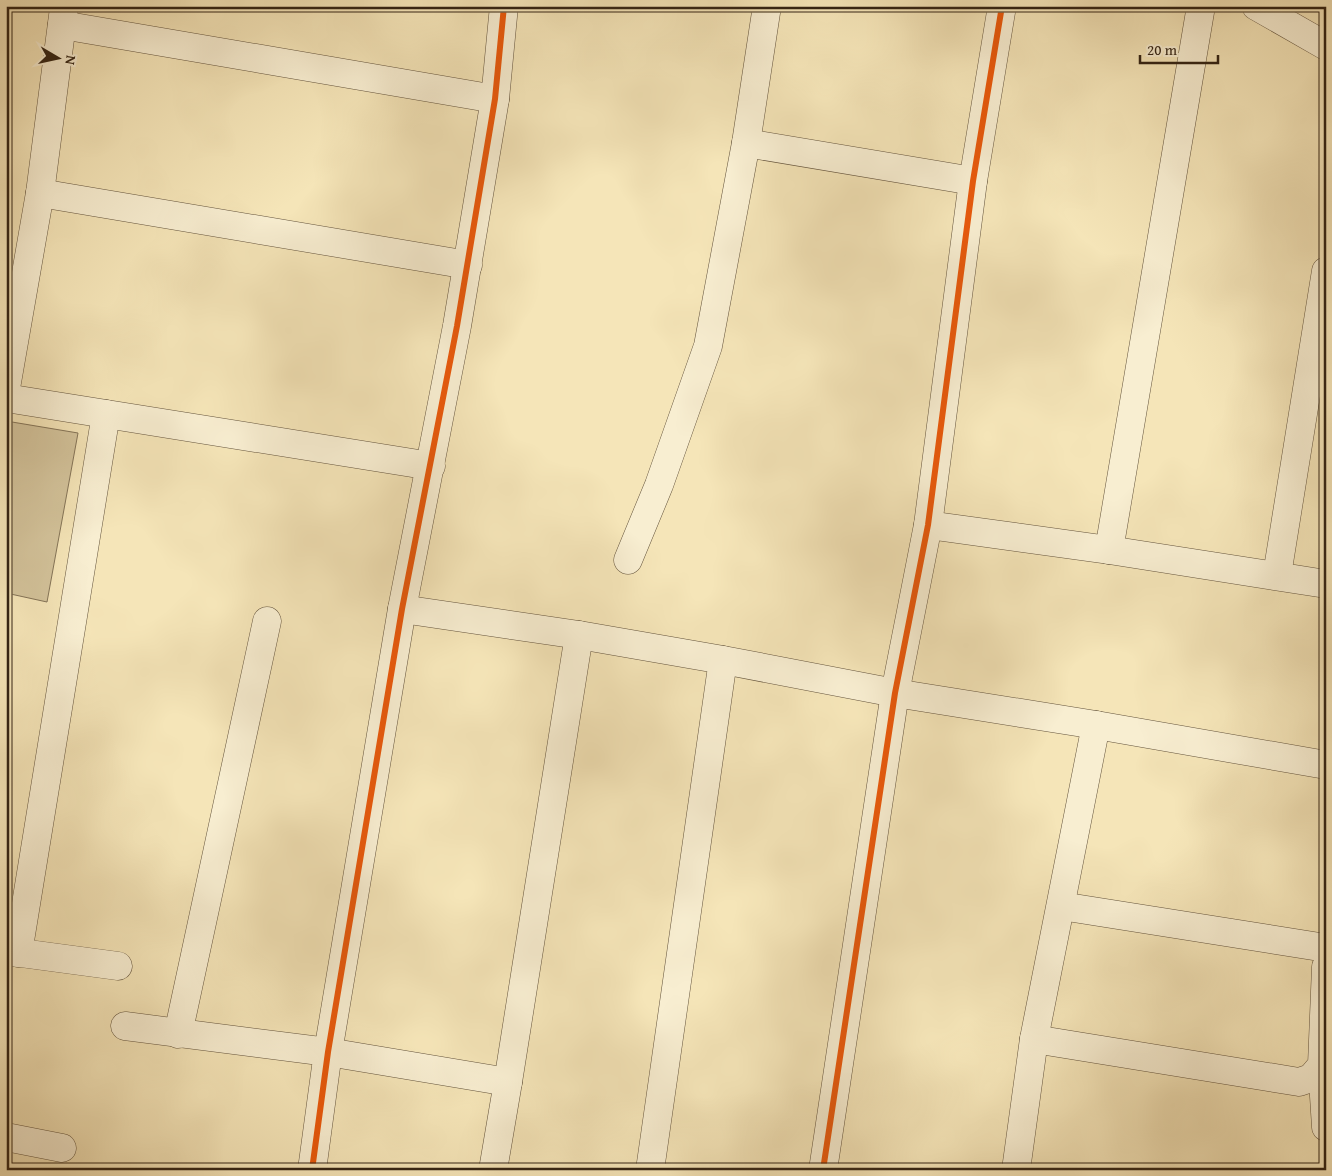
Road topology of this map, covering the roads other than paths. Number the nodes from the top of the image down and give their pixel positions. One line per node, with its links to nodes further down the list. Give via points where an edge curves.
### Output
1 (504, 6): 8 (street)
2 (767, 6): 9 (street)
3 (1002, 6): 10 (street)
4 (1201, 6): 21 (street)
5 (1256, 6): 7 (street)
6 (63, 15): 8 (street); 11 (street)
7 (1326, 46)
8 (495, 99): 12 (street)
9 (746, 143): 10 (street); 22 (street, via 708,346 659,485)
10 (973, 181): 20 (street)
11 (40, 193): 12 (street); 15 (street)
12 (468, 265): 19 (street)
13 (1326, 271): 14 (street)
14 (1322, 314): 17 (street)
15 (6, 388)
16 (6, 398): 18 (street)
17 (1316, 401): 23 (street)
18 (106, 414): 19 (street); 34 (street)
19 (431, 466): 25 (street)
20 (928, 525): 21 (street); 29 (street)
21 (1109, 550): 23 (street)
22 (628, 560)
23 (1277, 575): 24 (street)
24 (1326, 584)
25 (402, 609): 27 (street); 40 (street)
26 (267, 621): 38 (street)
27 (579, 635): 28 (street); 42 (street)
28 (723, 660): 29 (street); 48 (street)
29 (895, 693): 30 (street); 49 (street)
30 (1096, 725): 31 (street); 32 (street)
31 (1326, 765)
32 (1060, 906): 33 (street); 39 (street)
33 (1326, 948)
34 (12, 952): 35 (street)
35 (118, 966)
36 (1326, 967): 41 (street)
37 (125, 1026): 38 (street)
38 (178, 1034): 40 (street)
39 (1034, 1039): 41 (street, via 1300,1082 1310,1078); 50 (street)
40 (328, 1052): 42 (street); 46 (street)
41 (1322, 1065): 43 (street)
42 (508, 1082): 47 (street)
43 (1326, 1127)
44 (6, 1137): 45 (street)
45 (62, 1148)
46 (312, 1170)
47 (493, 1170)
48 (650, 1170)
49 (823, 1170)
50 (1016, 1170)

